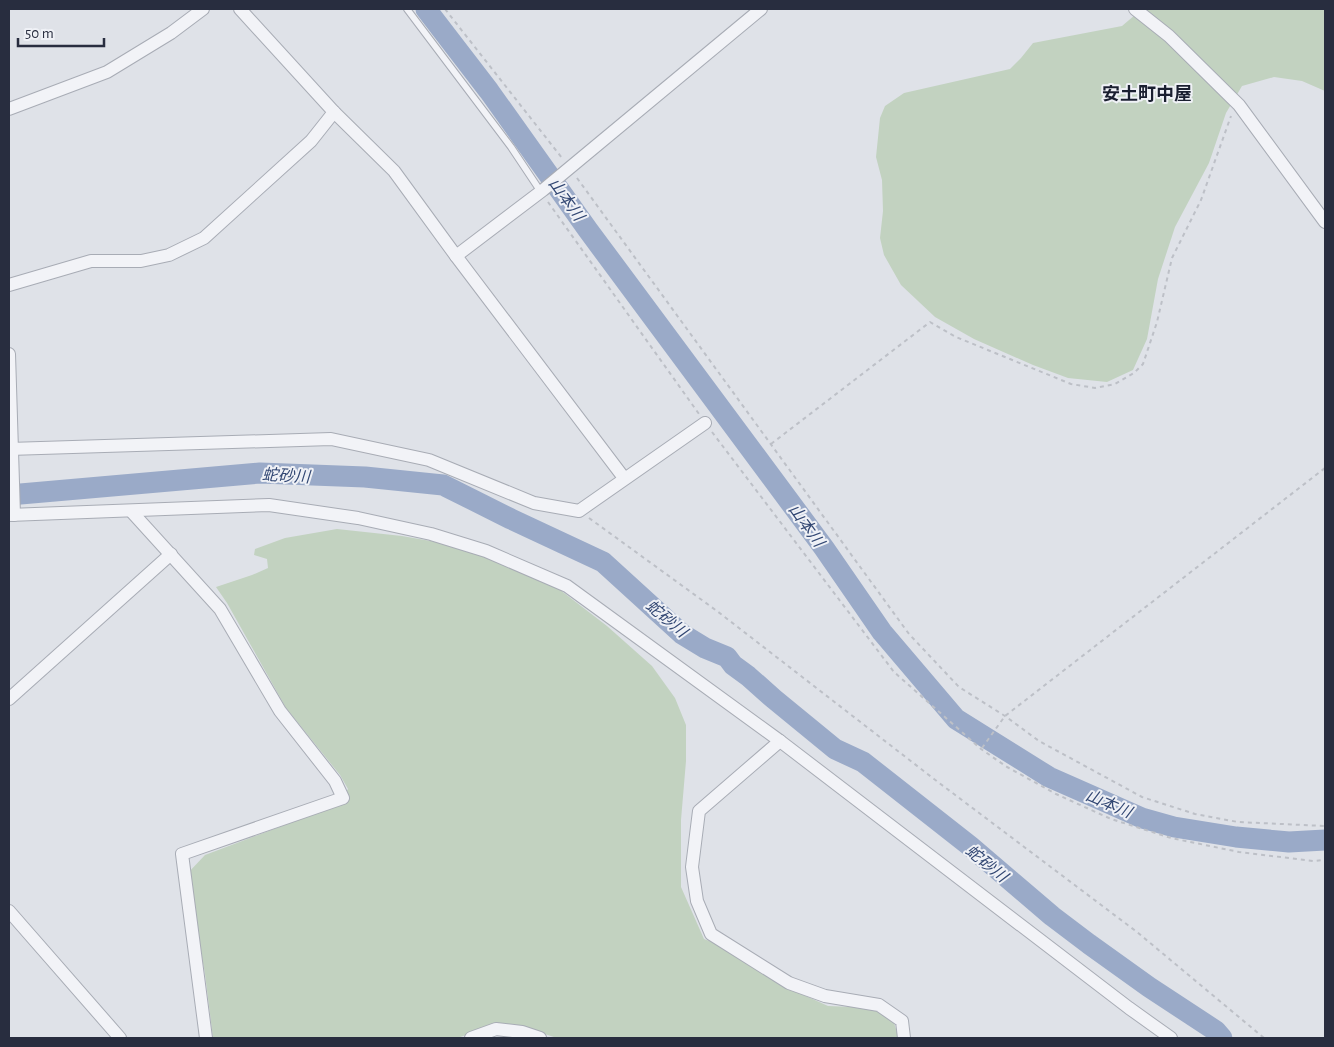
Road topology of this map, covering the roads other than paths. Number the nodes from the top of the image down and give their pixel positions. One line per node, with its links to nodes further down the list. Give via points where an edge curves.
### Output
1 (203, 9): 6 (street, via 171,33 107,72)
2 (240, 9): 7 (street)
3 (407, 9): 8 (lane)
4 (761, 9): 8 (street)
5 (1135, 9): 9 (street, via 1169,36 1239,105)
6 (9, 109)
7 (334, 112): 10 (street, via 394,171); 11 (street, via 312,141 204,238 169,255 142,261 91,261)
8 (542, 191): 10 (street)
9 (1325, 222)
10 (456, 256): 15 (street)
11 (9, 285)
12 (9, 354): 14 (street)
13 (705, 423): 15 (street)
14 (11, 449): 15 (street, via 331,439 429,460 534,503 579,511); 17 (street)
15 (624, 478)
16 (131, 511): 17 (street); 18 (street); 20 (street, via 270,505 358,518 431,534 486,551 567,586)
17 (11, 515)
18 (171, 554): 19 (street); 23 (street, via 220,609 280,711 336,781 343,798 182,854)
19 (9, 700)
20 (780, 741): 26 (street, via 699,811 692,867 697,901 711,934 788,983 825,996 879,1005 902,1021); 27 (street)
21 (9, 911): 22 (street)
22 (120, 1038)
23 (206, 1038)
24 (472, 1038): 25 (street, via 496,1029)
25 (540, 1038)
26 (904, 1038)
27 (1171, 1038)

